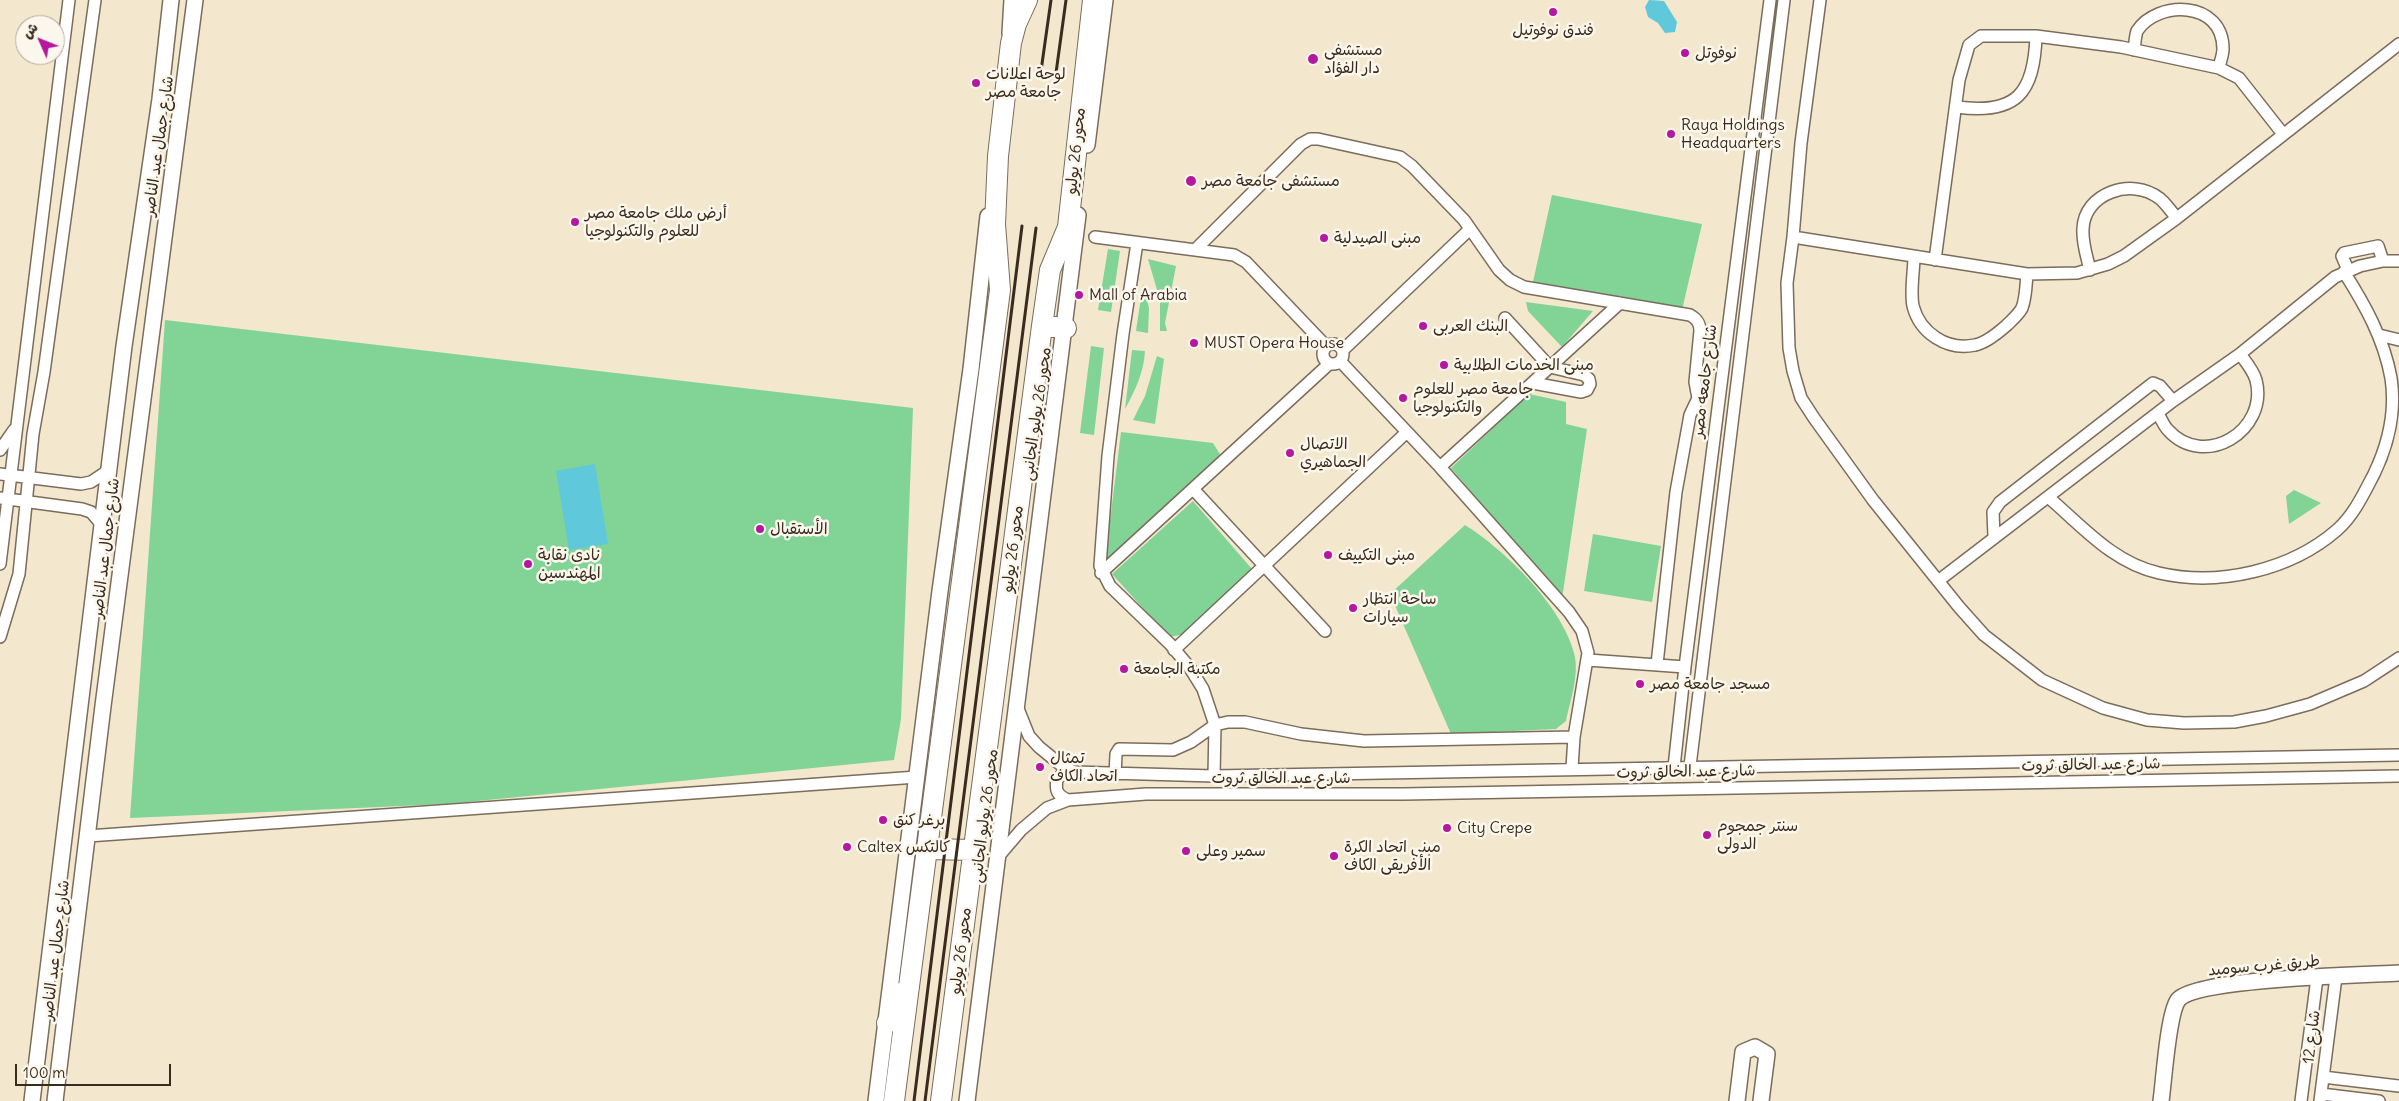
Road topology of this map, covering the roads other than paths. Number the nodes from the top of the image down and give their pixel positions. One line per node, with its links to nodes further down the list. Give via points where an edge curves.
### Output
1 (68, 0): 51 (street)
2 (95, 0): 59 (street)
3 (171, 0): 13 (main road, شارع جمال عبد الناصر)
4 (195, 0): 16 (main road, شارع جمال عبد الناصر)
5 (1012, 0): 14 (main road)
6 (1027, 0): 14 (highway)
7 (1094, 0): 19 (highway, محور 26 يوليو)
8 (1105, 0): 19 (main road, محور 26 يوليو الجانبى)
9 (1770, 0): 77 (street, شارع جامعه مصر)
10 (1784, 0): 84 (street, شارع جامعه مصر)
11 (1820, 0): 27 (street, via 1801,143)
12 (2036, 36): 17 (street); 22 (street, via 2032,74 2017,97 2008,104 1979,110); 22 (street, via 1992,34 1982,36 1969,45 1959,80)
13 (167, 42): 16 (main road, via 178,53 186,52); 20 (main road, شارع جمال عبد الناصر)
14 (1011, 43): 47 (highway, via 998,156 995,224 1000,290)
15 (2399, 44): 23 (street)
16 (190, 46): 21 (main road, شارع جمال عبد الناصر)
17 (2134, 50): 18 (street); 18 (street, via 2137,32 2146,17 2161,6 2188,4 2197,6 2211,17 2221,32 2223,50)
18 (2219, 68): 23 (street, via 2239,78)
19 (1089, 81): 39 (highway, محور 26 يوليو, via 1068,227 1050,270); 40 (main road, محور 26 يوليو الجانبى)
20 (160, 99): 21 (main road, via 172,91); 57 (main road, شارع جمال عبد الناصر)
21 (183, 99): 79 (main road, شارع جمال عبد الناصر)
22 (1957, 107): 31 (street)
23 (2283, 134): 24 (street)
24 (2177, 218): 34 (street, via 2124,256); 34 (street, via 2148,192 2134,188 2113,190 2094,202 2083,227)
25 (1470, 229): 29 (street, via 1400,157 1310,139 1301,144); 37 (street, via 1499,270 1524,288); 45 (street)
26 (1095, 237): 28 (street)
27 (1794, 237): 30 (street); 70 (street, via 1787,283 1787,320 1789,348 1802,398 1873,500)
28 (1138, 243): 29 (street); 69 (street, via 1108,456 1100,559)
29 (1196, 250): 43 (street, via 1234,255 1246,262)
30 (1914, 256): 31 (street); 36 (street, via 1913,304 1919,321 1941,342 1958,345 1975,345 1987,340 2013,319 2022,308)
31 (1935, 260): 36 (street)
32 (2383, 261): 33 (street); 35 (street); 35 (street, via 2378,246 2344,253)
33 (2399, 261)
34 (2090, 270): 36 (street, via 2058,275)
35 (2346, 271): 41 (street); 44 (street)
36 (2027, 274)
37 (1620, 303): 46 (street); 76 (street, via 1690,315 1700,324 1695,382 1698,398 1690,415 1676,492)
38 (1505, 318): 46 (street)
39 (1042, 326): 40 (highway); 95 (highway, محور 26 يوليو)
40 (1066, 328): 78 (main road, محور 26 يوليو الجانبى)
41 (2379, 335): 42 (street); 54 (street, via 2391,379 2392,415)
42 (2399, 340)
43 (1326, 346): 45 (street, via 1322,354); 45 (street, via 1333,343 1341,346)
44 (2240, 354): 49 (street); 50 (street, via 2252,370 2258,392 2249,424 2236,438 2219,446 2200,447 2182,442 2167,430)
45 (1338, 358): 52 (street); 60 (street)
46 (1550, 367): 48 (street); 48 (street, via 1584,375 1590,384 1587,390 1581,392)
47 (980, 370): 91 (main road); 94 (highway)
48 (1533, 383): 56 (street)
49 (2173, 401): 50 (street); 65 (street, via 2153,383 2000,502 1993,512)
50 (2158, 413): 61 (street)
51 (16, 424): 55 (street); 58 (street)
52 (1406, 432): 56 (street); 68 (street)
53 (2399, 435): 54 (street)
54 (2386, 442): 61 (street, via 2382,458 2363,495 2337,530 2305,552 2273,566 2236,576 2197,578 2159,573 2135,564 2092,538)
55 (0, 450)
56 (1440, 467): 75 (street, via 1569,612 1585,638)
57 (108, 470): 59 (street, via 91,482 81,484); 64 (main road, شارع جمال عبد الناصر)
58 (5, 475): 59 (street); 62 (street)
59 (29, 478): 63 (street)
60 (1194, 490): 68 (street); 69 (street)
61 (2048, 497): 65 (street)
62 (4, 498): 63 (street); 66 (street)
63 (28, 501): 64 (street, via 82,509 91,512); 72 (street, via 19,574)
64 (102, 525): 80 (main road, شارع جمال عبد الناصر)
65 (1994, 536): 70 (street)
66 (2, 545): 67 (street)
67 (0, 564)
68 (1264, 564): 71 (street); 73 (street)
69 (1102, 573): 73 (street, via 1110,586)
70 (1938, 581): 74 (street, via 1984,635 2042,680 2103,708 2147,720 2234,722 2266,716 2310,704 2364,681)
71 (1325, 631)
72 (0, 637)
73 (1174, 650): 81 (street, via 1197,679)
74 (2399, 658)
75 (1588, 660): 76 (street); 82 (street)
76 (1658, 664): 77 (street)
77 (1685, 667): 85 (street, شارع جامعه مصر)
78 (1016, 703): 87 (street, شارع عبد الخالق ثروت, via 1029,736 1039,748); 96 (main road, محور 26 يوليو الجانبى)
79 (103, 706): 80 (main road, via 90,711); 93 (main road, شارع جمال عبد الناصر)
80 (81, 707): 105 (main road, شارع جمال عبد الناصر)
81 (1215, 725): 82 (street, via 1245,722 1301,734 1364,741); 88 (street, via 1191,742 1172,750 1120,748 1116,754); 89 (street)
82 (1574, 736): 86 (street)
83 (2399, 755): 84 (street, شارع عبد الخالق ثروت)
84 (1690, 766): 85 (street, شارع عبد الخالق ثروت)
85 (1674, 767): 86 (street, شارع عبد الخالق ثروت)
86 (1572, 768): 89 (street, شارع عبد الخالق ثروت)
87 (1074, 772): 88 (street, شارع عبد الخالق ثروت); 92 (street, via 1057,779 1055,788)
88 (1115, 774): 89 (street, شارع عبد الخالق ثروت)
89 (1214, 776)
90 (2399, 776): 92 (street, شارع عبد الخالق ثروت, via 1404,794 1146,794)
91 (916, 777): 93 (street); 101 (main road)
92 (1068, 800): 96 (street, شارع عبد الخالق ثروت, via 1033,818)
93 (88, 836): 106 (main road, شارع جمال عبد الناصر)
94 (926, 849): 95 (highway); 100 (highway)
95 (974, 850): 109 (highway, محور 26 يوليو)
96 (997, 858): 110 (main road, محور 26 يوليو الجانبى)
97 (2399, 973): 98 (main road, طريق غرب سوميد)
98 (2336, 977): 99 (main road, طريق غرب سوميد); 102 (street, شارع 12)
99 (2317, 978): 113 (main road, طريق غرب سوميد, via 2226,984 2183,996 2173,1010); 114 (street, شارع 12)
100 (909, 982): 101 (highway); 108 (highway)
101 (887, 1023): 107 (main road)
102 (2323, 1077): 103 (street); 104 (street, شارع 12)
103 (2399, 1086)
104 (2321, 1098): 115 (street)
105 (32, 1101)
106 (56, 1101)
107 (876, 1101)
108 (894, 1101)
109 (941, 1101)
110 (967, 1101)
111 (1737, 1101): 112 (main road, via 1743,1052 1755,1047 1767,1054)
112 (1761, 1101)
113 (2161, 1101)
114 (2302, 1101)
115 (2379, 1101)

